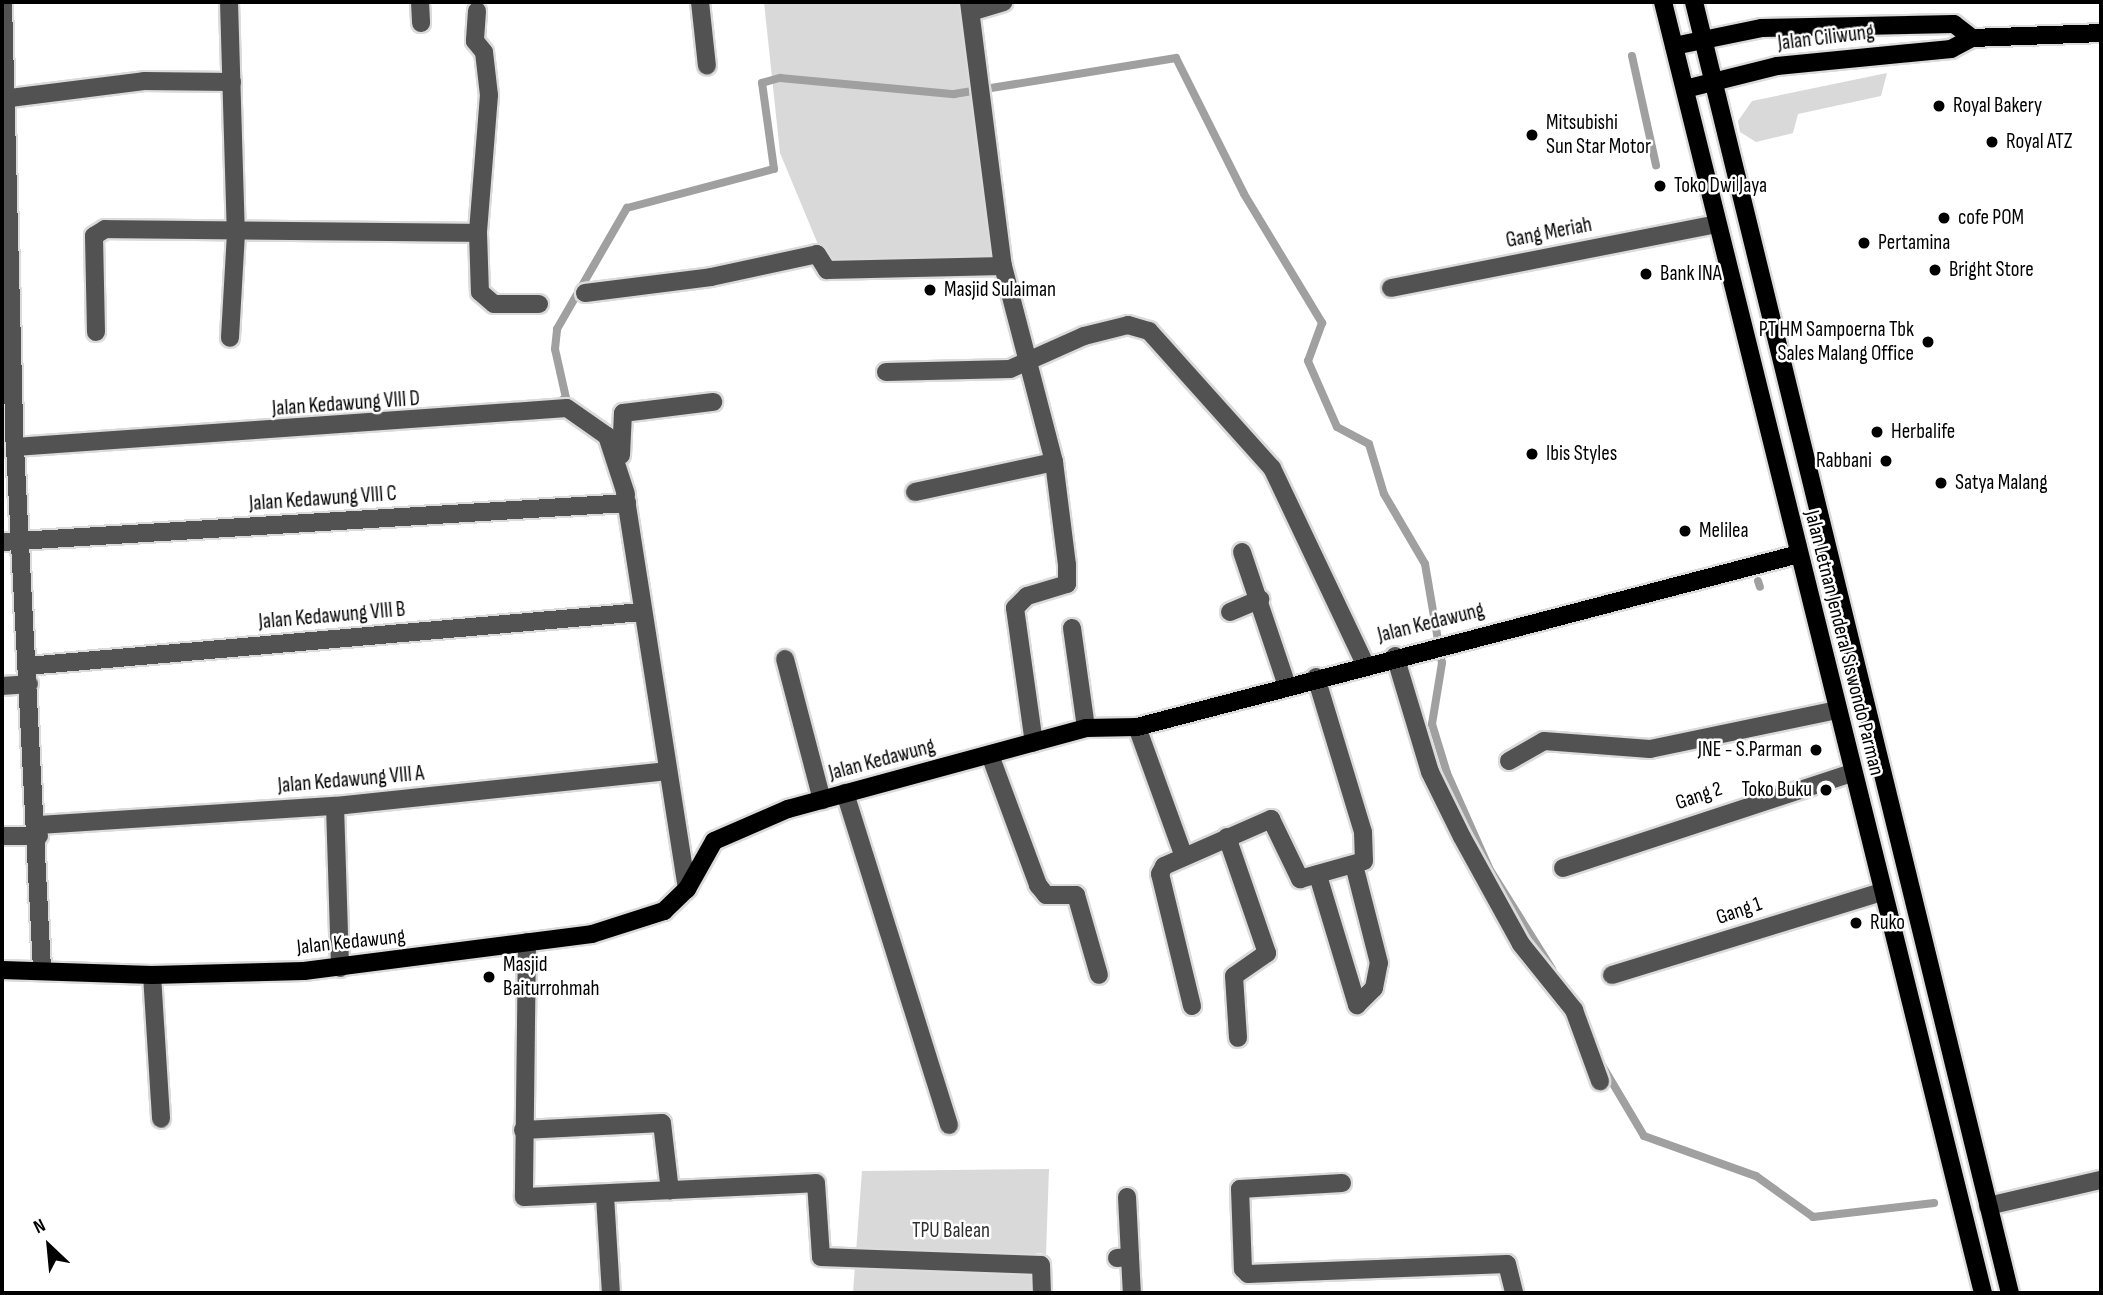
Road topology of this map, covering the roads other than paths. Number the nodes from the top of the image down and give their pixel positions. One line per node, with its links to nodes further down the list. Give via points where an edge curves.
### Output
1 (4, 2): 19 (street)
2 (229, 2): 17 (street)
3 (420, 2): 10 (street)
4 (700, 2): 15 (street)
5 (1004, 2): 8 (street)
6 (1663, 2): 14 (main road, Jalan Letnan Jenderal Siswondo Parman)
7 (1694, 2): 13 (main road, Jalan Letnan Jenderal Siswondo Parman)
8 (970, 7): 24 (street, via 976,88)
9 (477, 11): 22 (street, via 474,41 484,52 489,94)
10 (421, 23)
11 (2101, 33): 12 (main road, Jalan Ciliwung)
12 (1972, 38): 13 (main road, Jalan Ciliwung, via 1954,24 1762,28); 16 (main road, Jalan Ciliwung, via 1951,49 1777,66)
13 (1704, 39): 14 (main road, Jalan Ciliwung); 16 (main road, Jalan Letnan Jenderal Siswondo Parman)
14 (1674, 46): 18 (main road, Jalan Letnan Jenderal Siswondo Parman)
15 (707, 66)
16 (1714, 81): 18 (main road, Jalan Ciliwung); 91 (main road, Jalan Letnan Jenderal Siswondo Parman)
17 (232, 82): 19 (street, via 144,81); 21 (street)
18 (1685, 89): 20 (main road, Jalan Letnan Jenderal Siswondo Parman)
19 (5, 99): 23 (street)
20 (1716, 224): 25 (street, Gang Meriah); 40 (main road, Jalan Letnan Jenderal Siswondo Parman)
21 (236, 233): 22 (street); 28 (street, via 105,229 94,236); 29 (street)
22 (478, 233): 27 (street, via 480,292 494,304)
23 (5, 236): 33 (street)
24 (1003, 266): 26 (street, via 827,270 817,254 711,277); 30 (street)
25 (1391, 288)
26 (585, 293)
27 (539, 304)
28 (96, 332)
29 (230, 338)
30 (1032, 362): 31 (street, via 1010,369); 34 (street); 47 (street, via 1084,336 1128,325 1149,331 1272,468)
31 (886, 372)
32 (713, 402): 36 (street, via 623,413 618,425)
33 (15, 447): 36 (street, Jalan Kedawung VIII D, via 567,408 607,436); 37 (street)
34 (1055, 462): 35 (street); 56 (street, via 1067,584 1018,601 1013,618)
35 (915, 492)
36 (626, 499): 37 (street, Jalan Kedawung VIII C); 42 (street)
37 (23, 541): 38 (street, Jalan Kedawung VIII C); 48 (street)
38 (2, 542)
39 (1242, 552): 41 (street)
40 (1799, 554): 45 (main road, Jalan Kedawung); 53 (main road, Jalan Letnan Jenderal Siswondo Parman)
41 (1260, 599): 43 (street); 50 (street)
42 (642, 612): 48 (street, Jalan Kedawung VIII B); 59 (street)
43 (1230, 612)
44 (1072, 628): 55 (street)
45 (1395, 656): 47 (main road, Jalan Kedawung); 82 (street, via 1430,772 1456,826 1521,944 1574,1010)
46 (785, 659): 62 (street)
47 (1365, 664): 49 (main road, Jalan Kedawung)
48 (27, 666): 51 (street)
49 (1316, 677): 50 (main road, Jalan Kedawung); 68 (street, via 1366,849 1364,861)
50 (1286, 683): 54 (main road, Jalan Kedawung)
51 (29, 684): 52 (street); 64 (street)
52 (2, 686)
53 (1837, 710): 58 (street, via 1650,749 1544,741); 60 (main road, Jalan Letnan Jenderal Siswondo Parman)
54 (1137, 727): 55 (main road, Jalan Kedawung); 67 (street)
55 (1086, 728): 56 (main road, Jalan Kedawung)
56 (1034, 744): 57 (main road, Jalan Kedawung)
57 (990, 755): 61 (main road, Jalan Kedawung); 78 (street, via 1038,885 1046,895 1076,895)
58 (1509, 761)
59 (666, 771): 63 (street, Jalan Kedawung VIII A); 71 (street)
60 (1852, 773): 69 (street, Gang 2); 72 (main road, Jalan Letnan Jenderal Siswondo Parman)
61 (845, 793): 62 (main road, Jalan Kedawung); 84 (street)
62 (822, 800): 71 (main road, Jalan Kedawung, via 724,834)
63 (334, 806): 64 (street, Jalan Kedawung VIII A); 74 (street)
64 (39, 830): 65 (street, Jalan Kedawung VIII A); 76 (street)
65 (2, 836)
66 (1227, 836): 67 (street); 70 (street, via 1276,821 1300,879); 81 (street, via 1267,953 1234,975)
67 (1183, 854): 80 (street, via 1160,874)
68 (1354, 865): 70 (street); 70 (street, via 1379,963 1374,988 1357,1005)
69 (1563, 868)
70 (1319, 879)
71 (687, 889): 73 (main road, Jalan Kedawung, via 641,922)
72 (1882, 892): 79 (street, Gang 1); 96 (main road, Jalan Letnan Jenderal Siswondo Parman)
73 (527, 942): 74 (main road, Jalan Kedawung); 85 (street)
74 (340, 968): 77 (main road, Jalan Kedawung)
75 (2, 970): 76 (main road, Jalan Kedawung)
76 (42, 970): 77 (main road, Jalan Kedawung)
77 (152, 975): 83 (street)
78 (1099, 975)
79 (1612, 975)
80 (1192, 1006)
81 (1238, 1038)
82 (1600, 1081)
83 (161, 1119)
84 (949, 1125)
85 (523, 1130): 88 (street, via 662,1123); 89 (street, via 524,1197)
86 (2101, 1180): 91 (street)
87 (1342, 1183): 95 (street, via 1240,1189 1242,1269 1248,1274 1507,1264)
88 (670, 1191): 89 (street); 93 (street, via 816,1183 821,1257 1041,1265)
89 (605, 1196): 92 (street)
90 (1126, 1196): 94 (street, via 1123,1257)
91 (1989, 1206): 97 (main road, Jalan Letnan Jenderal Siswondo Parman)
92 (611, 1293)
93 (1042, 1293)
94 (1132, 1293)
95 (1514, 1293)
96 (1983, 1293)
97 (2010, 1293)

